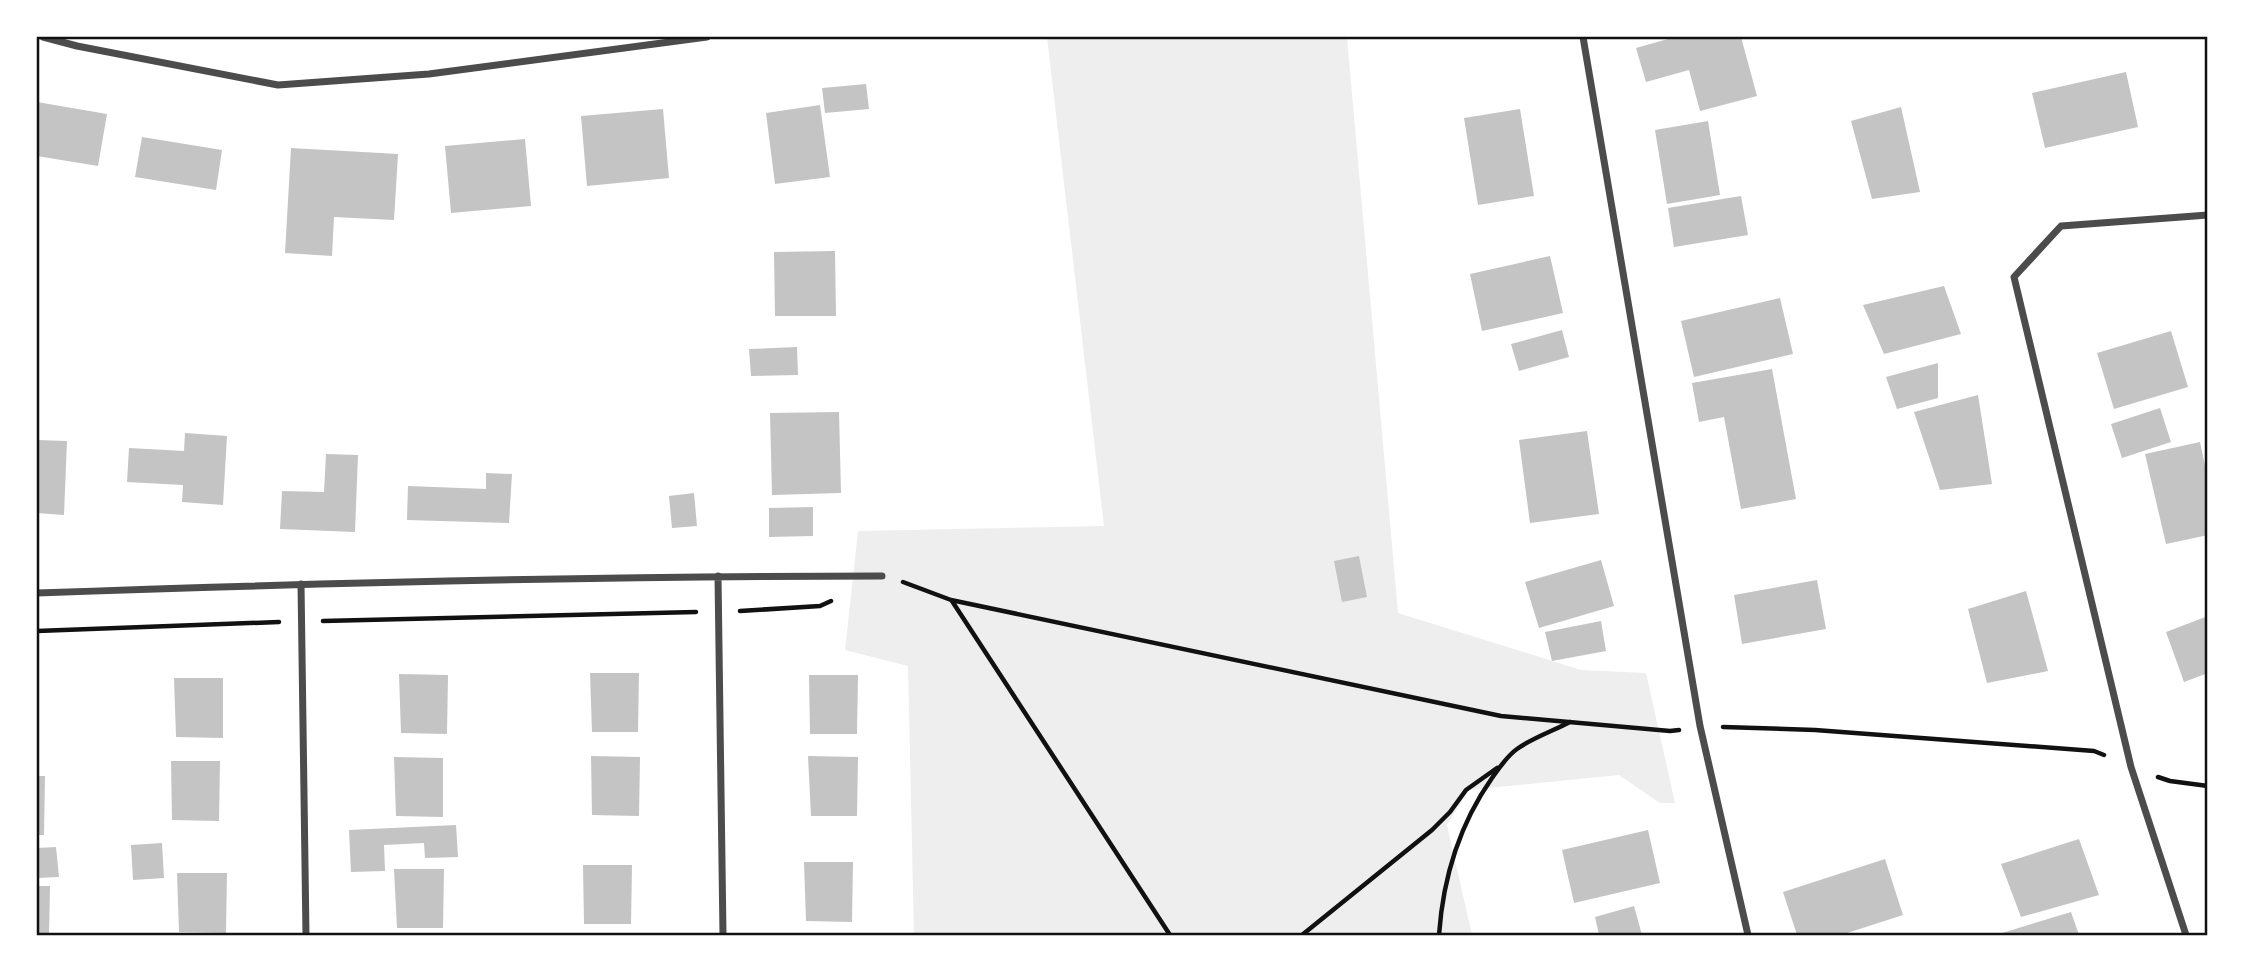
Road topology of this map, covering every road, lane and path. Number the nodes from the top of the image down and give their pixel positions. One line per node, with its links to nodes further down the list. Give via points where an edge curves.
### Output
1 (43, 37): 2 (street, via 278,85 429,74)
2 (706, 37)
3 (1583, 37): 15 (street)
4 (2208, 215): 17 (street, via 2061,226 2014,277)
5 (718, 576): 6 (street); 7 (street); 11 (street)
6 (882, 576): 10 (path)
7 (301, 584): 8 (street); 12 (street)
8 (37, 593)
9 (832, 600): 11 (path, via 820,606)
10 (951, 600): 14 (path, via 1502,716); 21 (path)
11 (719, 612): 12 (path); 20 (street)
12 (302, 621): 13 (path); 19 (street)
13 (37, 631)
14 (1571, 722): 15 (path, via 1670,731); 16 (path, via 1517,749)
15 (1700, 726): 17 (path, via 2094,751); 24 (street)
16 (1500, 765): 22 (path, via 1466,790 1432,830); 23 (path, via 1478,797 1457,842 1441,903)
17 (2131, 767): 18 (path, via 2170,782); 25 (street)
18 (2208, 786)
19 (306, 935)
20 (723, 935)
21 (1170, 935)
22 (1302, 935)
23 (1439, 935)
24 (1748, 935)
25 (2186, 935)

